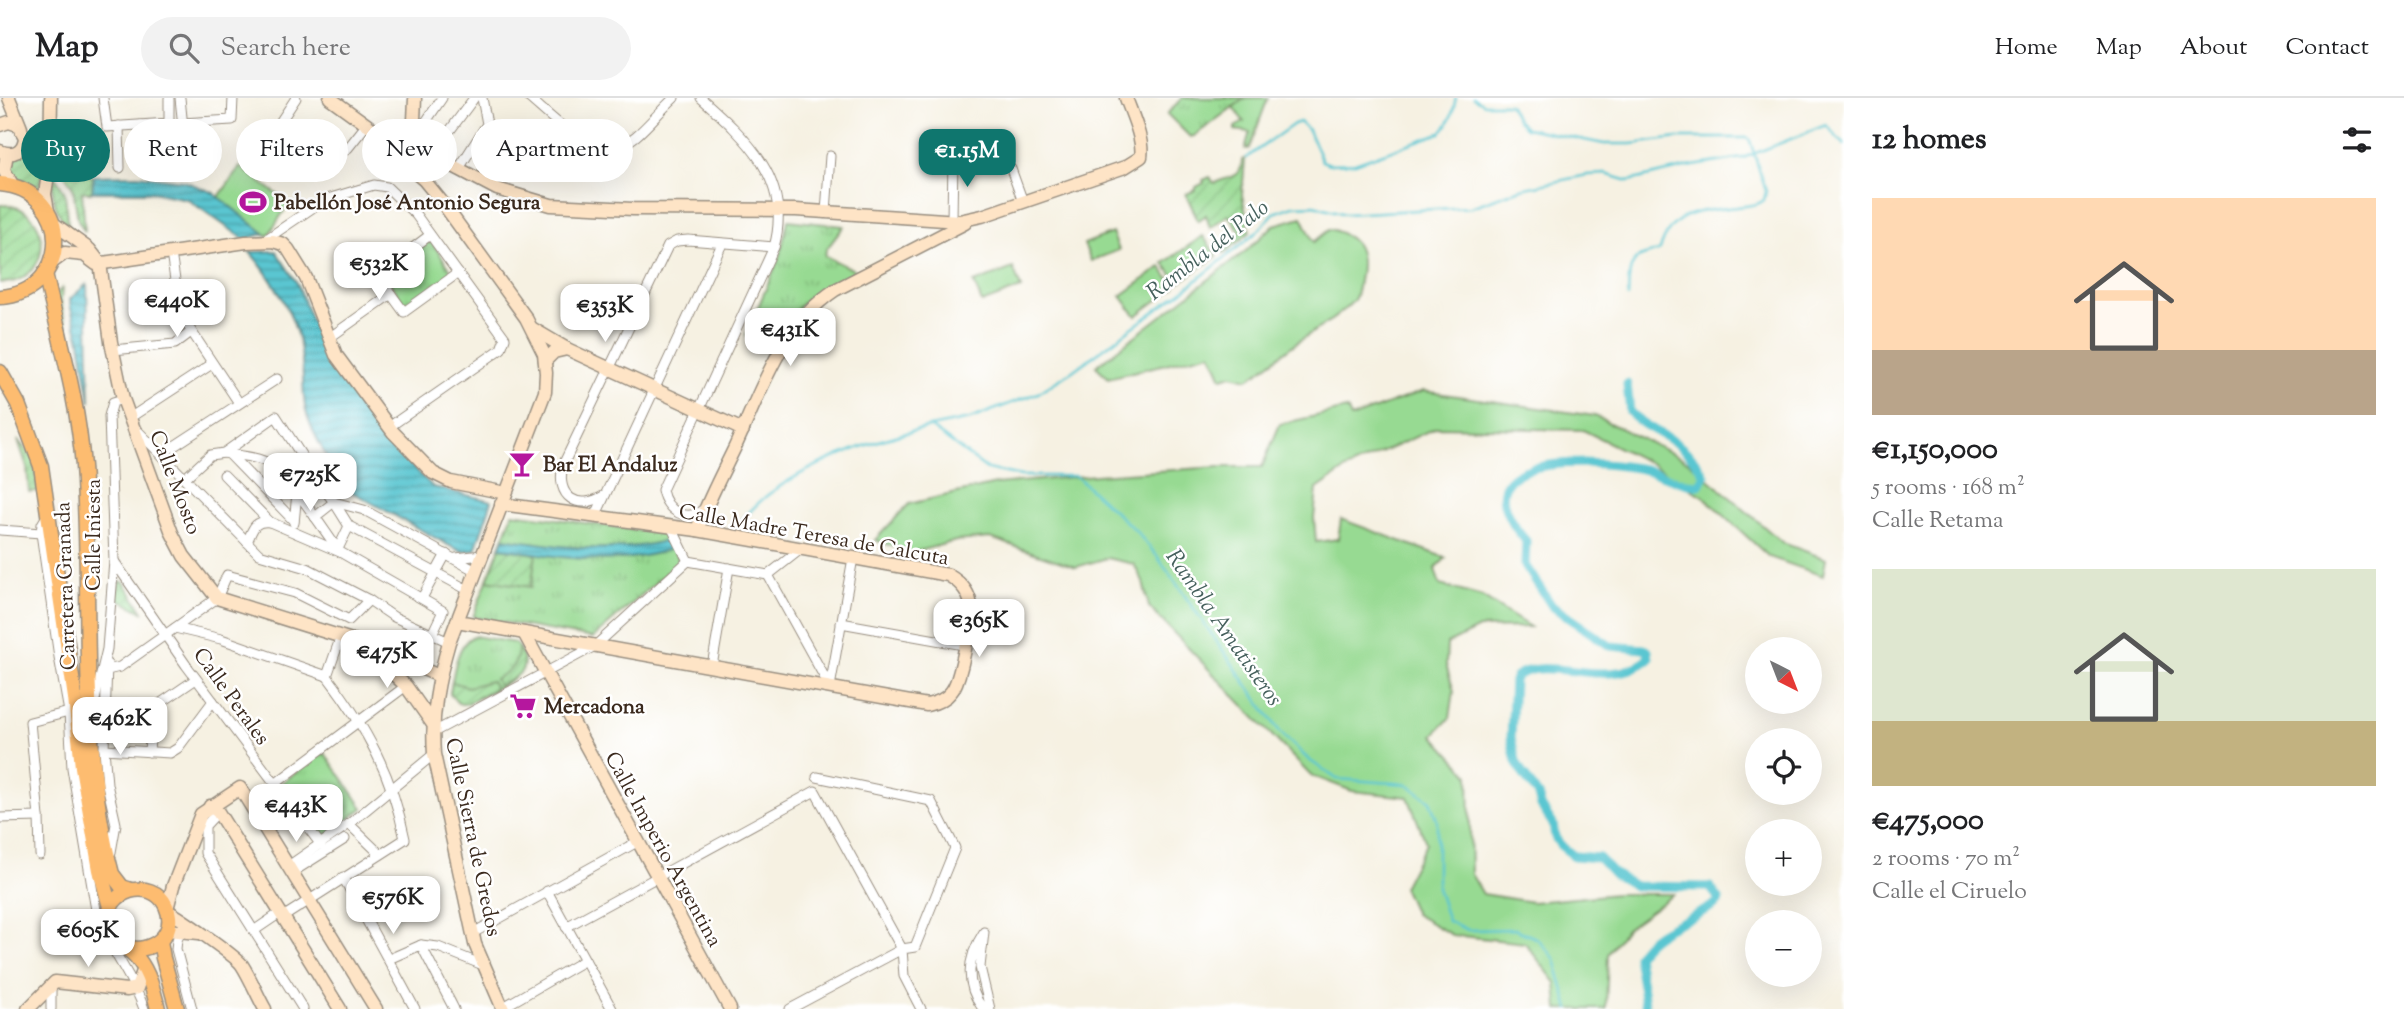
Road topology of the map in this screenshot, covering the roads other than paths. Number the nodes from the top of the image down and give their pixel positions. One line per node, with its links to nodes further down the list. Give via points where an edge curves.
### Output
1 (9, 98): 25 (street)
2 (51, 98): 44 (street, via 45,194)
3 (103, 98): 26 (street, via 107,127)
4 (169, 98): 17 (street)
5 (180, 98): 18 (street)
6 (233, 98): 22 (street, via 232,120)
7 (296, 98): 29 (street, via 273,133 325,166)
8 (330, 98): 21 (street)
9 (415, 98): 19 (street)
10 (442, 98): 20 (street)
11 (474, 98): 23 (street)
12 (482, 98): 36 (street, via 486,124)
13 (529, 98): 14 (street, via 581,140 606,147 634,138)
14 (674, 98)
15 (701, 98): 40 (street, via 761,159)
16 (1126, 98): 39 (street, via 1140,158)
17 (169, 119)
18 (182, 119)
19 (414, 119)
20 (428, 119)
21 (362, 120)
22 (222, 121)
23 (457, 121)
24 (0, 125): 28 (street, via 9,122)
25 (21, 126)
26 (119, 127): 27 (street); 34 (street)
27 (124, 127)
28 (21, 128)
29 (362, 130)
30 (21, 148): 31 (street)
31 (3, 153): 38 (street)
32 (830, 156): 41 (street)
33 (953, 157): 45 (street)
34 (120, 168)
35 (1011, 169): 39 (street)
36 (458, 170): 40 (street, via 497,189 551,205)
37 (426, 182): 59 (street, Calle Sierra de Gredos)
38 (6, 185): 44 (main road, via 32,194)
39 (1023, 202): 43 (street)
40 (779, 210): 41 (street); 51 (street)
41 (826, 212): 42 (street)
42 (905, 216): 45 (street); 49 (street, via 927,226)
43 (982, 216): 45 (street); 49 (street)
44 (51, 219): 54 (street, via 89,248); 55 (main road, Carretera Granada, via 55,246)
45 (952, 220)
46 (285, 229): 47 (street, via 324,201 374,185 387,187); 48 (street); 52 (street)
47 (430, 235): 56 (street); 57 (street, via 377,275)
48 (263, 241): 52 (street); 53 (street)
49 (925, 242): 74 (street, via 835,290 808,312 786,339)
50 (722, 244): 51 (street); 65 (street, via 688,240 668,246); 68 (street)
51 (774, 247): 71 (street)
52 (287, 248): 61 (street, Calle Madre Teresa de Calcuta, via 306,278)
53 (172, 253): 54 (street); 60 (street, via 180,314)
54 (100, 263): 55 (street, via 65,253); 62 (street, Calle Mosto)
55 (48, 269): 58 (main road, via 22,292); 135 (main road, Carretera Granada, via 83,466)
56 (458, 273): 57 (street, via 404,312); 73 (street, via 505,338 501,349)
57 (391, 294): 61 (street)
58 (0, 297)
59 (531, 327): 63 (street); 63 (street, Calle Sierra de Gredos, via 541,346)
60 (191, 332): 62 (street, via 175,344); 64 (street)
61 (329, 338): 73 (street, Calle Madre Teresa de Calcuta, via 336,355)
62 (113, 350): 69 (street, Calle Mosto)
63 (556, 354): 65 (street); 82 (street, Calle Sierra de Gredos)
64 (212, 364): 70 (street); 72 (street)
65 (610, 369): 68 (street); 81 (street, via 560,477 561,487 577,501 589,503)
66 (0, 372): 85 (main road, Carretera Granada, via 37,455)
67 (277, 379): 70 (street)
68 (654, 389): 71 (street); 81 (street)
69 (123, 399): 72 (street, Calle Mosto); 103 (street, Calle Iniesta, via 113,402 109,416)
70 (239, 403): 75 (street)
71 (699, 410): 74 (street); 84 (street, via 662,490 667,504 678,514 701,512)
72 (133, 422): 75 (street); 110 (street, Calle Mosto, via 172,533)
73 (389, 427): 82 (street, Calle Madre Teresa de Calcuta, via 440,478)
74 (743, 430): 84 (street)
75 (162, 454): 78 (street)
76 (226, 454): 78 (street, via 210,455); 79 (street, via 276,416); 80 (street, via 264,460); 88 (street)
77 (224, 475): 89 (street)
78 (185, 478): 96 (street)
79 (317, 479): 80 (street); 83 (street)
80 (297, 493): 86 (street); 88 (street)
81 (605, 495): 87 (street)
82 (504, 499): 87 (street, Calle Madre Teresa de Calcuta); 100 (street, Calle Sierra de Gredos)
83 (334, 502): 86 (street); 90 (street); 99 (street, via 364,510)
84 (709, 504): 93 (street)
85 (49, 513): 95 (street, Carretera Granada); 134 (main road, Carretera Granada)
86 (315, 517): 98 (street)
87 (595, 517): 91 (street, Calle Madre Teresa de Calcuta)
88 (294, 521): 94 (street)
89 (270, 522): 94 (street); 96 (street, via 255,524)
90 (349, 526): 98 (street); 107 (street)
91 (671, 526): 93 (street, Calle Madre Teresa de Calcuta); 104 (street)
92 (0, 530): 95 (street)
93 (697, 530): 97 (street, Calle Madre Teresa de Calcuta)
94 (294, 531): 98 (street)
95 (41, 533): 134 (street, Carretera Granada)
96 (247, 542): 112 (street, via 258,554 307,568)
97 (801, 549): 102 (street, Calle Madre Teresa de Calcuta); 108 (street)
98 (339, 551): 111 (street)
99 (446, 554): 101 (street); 107 (street)
100 (482, 555): 101 (street); 106 (street, Calle Sierra de Gredos)
101 (456, 558): 106 (street)
102 (853, 558): 114 (street); 122 (street, Calle Madre Teresa de Calcuta, via 947,575 960,582 972,611)
103 (114, 561): 117 (street, Calle Perales); 124 (street, Calle Iniesta)
104 (688, 561): 105 (street); 123 (street)
105 (729, 568): 108 (street); 125 (street)
106 (476, 571): 109 (street, Calle Sierra de Gredos)
107 (436, 572): 109 (street); 111 (street)
108 (768, 575): 132 (street)
109 (468, 590): 113 (street, Calle Sierra de Gredos)
110 (217, 598): 112 (street, via 227,575 295,593 349,620); 115 (street); 119 (street)
111 (422, 598): 118 (street, via 443,611)
112 (369, 600): 118 (street)
113 (457, 621): 116 (street, Calle Madre Teresa de Calcuta); 120 (street, Calle Sierra de Gredos)
114 (841, 623): 122 (street); 132 (street)
115 (175, 628): 117 (street); 128 (street)
116 (524, 633): 123 (street, Calle Madre Teresa de Calcuta); 127 (street, Calle Imperio Argentina)
117 (166, 634): 126 (street, via 120,667); 130 (street, Calle Perales)
118 (432, 634): 120 (street)
119 (341, 636): 121 (street); 128 (street)
120 (449, 642): 129 (street, Calle Sierra de Gredos)
121 (359, 643): 129 (street); 131 (street)
122 (964, 645): 132 (street, Calle Madre Teresa de Calcuta, via 957,683 937,703)
123 (595, 646): 125 (street, Calle Madre Teresa de Calcuta); 127 (street)
124 (107, 649): 126 (street); 135 (street, Calle Iniesta)
125 (712, 666): 132 (street, Calle Madre Teresa de Calcuta)
126 (107, 670): 138 (street)
127 (546, 673): 137 (street); 149 (street, Calle Imperio Argentina)
128 (327, 676): 136 (street)
129 (439, 676): 137 (street, Calle Sierra de Gredos)
130 (196, 678): 133 (street, Calle Perales); 139 (street, via 152,709)
131 (406, 686): 136 (street); 137 (street)
132 (830, 687)
133 (213, 701): 139 (street, via 178,748 170,753); 142 (street, Calle Perales)
134 (70, 705): 145 (street, via 30,722); 157 (main road, Carretera Granada)
135 (90, 720): 153 (main road, Carretera Granada, via 92,761)
136 (359, 720): 142 (street); 143 (street)
137 (432, 728): 140 (street, Calle Sierra de Gredos)
138 (104, 749): 139 (street); 153 (street, via 116,824)
139 (149, 752)
140 (434, 754): 143 (street); 169 (street, Calle Sierra de Gredos)
141 (817, 777): 173 (street, via 931,801 955,848 915,947)
142 (275, 784): 150 (street, Calle Perales)
143 (392, 787): 147 (street); 151 (street, via 405,839)
144 (214, 809): 154 (street, via 240,788); 158 (street, via 201,814); 165 (street); 168 (street, via 205,826 205,853)
145 (39, 817): 146 (street); 152 (street)
146 (0, 818)
147 (349, 824): 150 (street); 151 (street)
148 (345, 839): 154 (street)
149 (637, 842): 155 (street, Calle Imperio Argentina); 160 (street)
150 (321, 845): 154 (street)
151 (380, 854): 156 (street)
152 (40, 855)
153 (109, 860): 159 (main road, Carretera Granada, via 117,883)
154 (289, 870): 162 (street)
155 (656, 876): 167 (street); 173 (street, via 815,791); 196 (street, Calle Imperio Argentina)
156 (343, 877): 162 (street); 174 (street)
157 (97, 881): 163 (main road, Carretera Granada); 181 (street, Carretera Granada, via 97,916)
158 (173, 886): 161 (street); 164 (street)
159 (131, 890): 161 (main road); 163 (main road)
160 (547, 891): 167 (street); 169 (street)
161 (156, 894): 164 (main road)
162 (309, 900): 165 (street); 191 (street)
163 (110, 908): 172 (main road, Carretera Granada, via 111,934)
164 (168, 910): 166 (street); 170 (main road)
165 (281, 915): 168 (street); 190 (street)
166 (184, 926): 170 (street); 180 (street, via 176,949); 188 (street, via 240,962)
167 (566, 927): 175 (street)
168 (255, 930): 189 (street)
169 (473, 933): 177 (street, Calle Sierra de Gredos)
170 (164, 935): 172 (main road, via 144,950); 176 (main road)
171 (421, 945): 174 (street); 177 (street); 193 (street)
172 (125, 947): 178 (main road, Carretera Granada)
173 (902, 949): 197 (street); 198 (street, via 904,976)
174 (389, 959): 192 (street)
175 (585, 960): 194 (street); 195 (street)
176 (164, 962): 180 (street); 186 (main road)
177 (483, 965): 194 (street, Calle Sierra de Gredos)
178 (144, 968): 181 (street); 185 (main road, Carretera Granada)
179 (51, 984): 181 (street); 182 (street); 183 (street)
180 (186, 986): 187 (street)
181 (137, 988): 184 (street, Carretera Granada)
182 (28, 1009)
183 (51, 1009)
184 (144, 1009)
185 (158, 1009)
186 (177, 1009)
187 (192, 1009)
188 (265, 1009)
189 (303, 1009)
190 (340, 1009)
191 (376, 1009)
192 (415, 1009)
193 (454, 1009)
194 (502, 1009)
195 (612, 1009)
196 (730, 1009)
197 (790, 1009)
198 (921, 1009)
199 (984, 1009): 200 (street, via 969,980 974,946 984,932 980,967)
200 (990, 1009)

